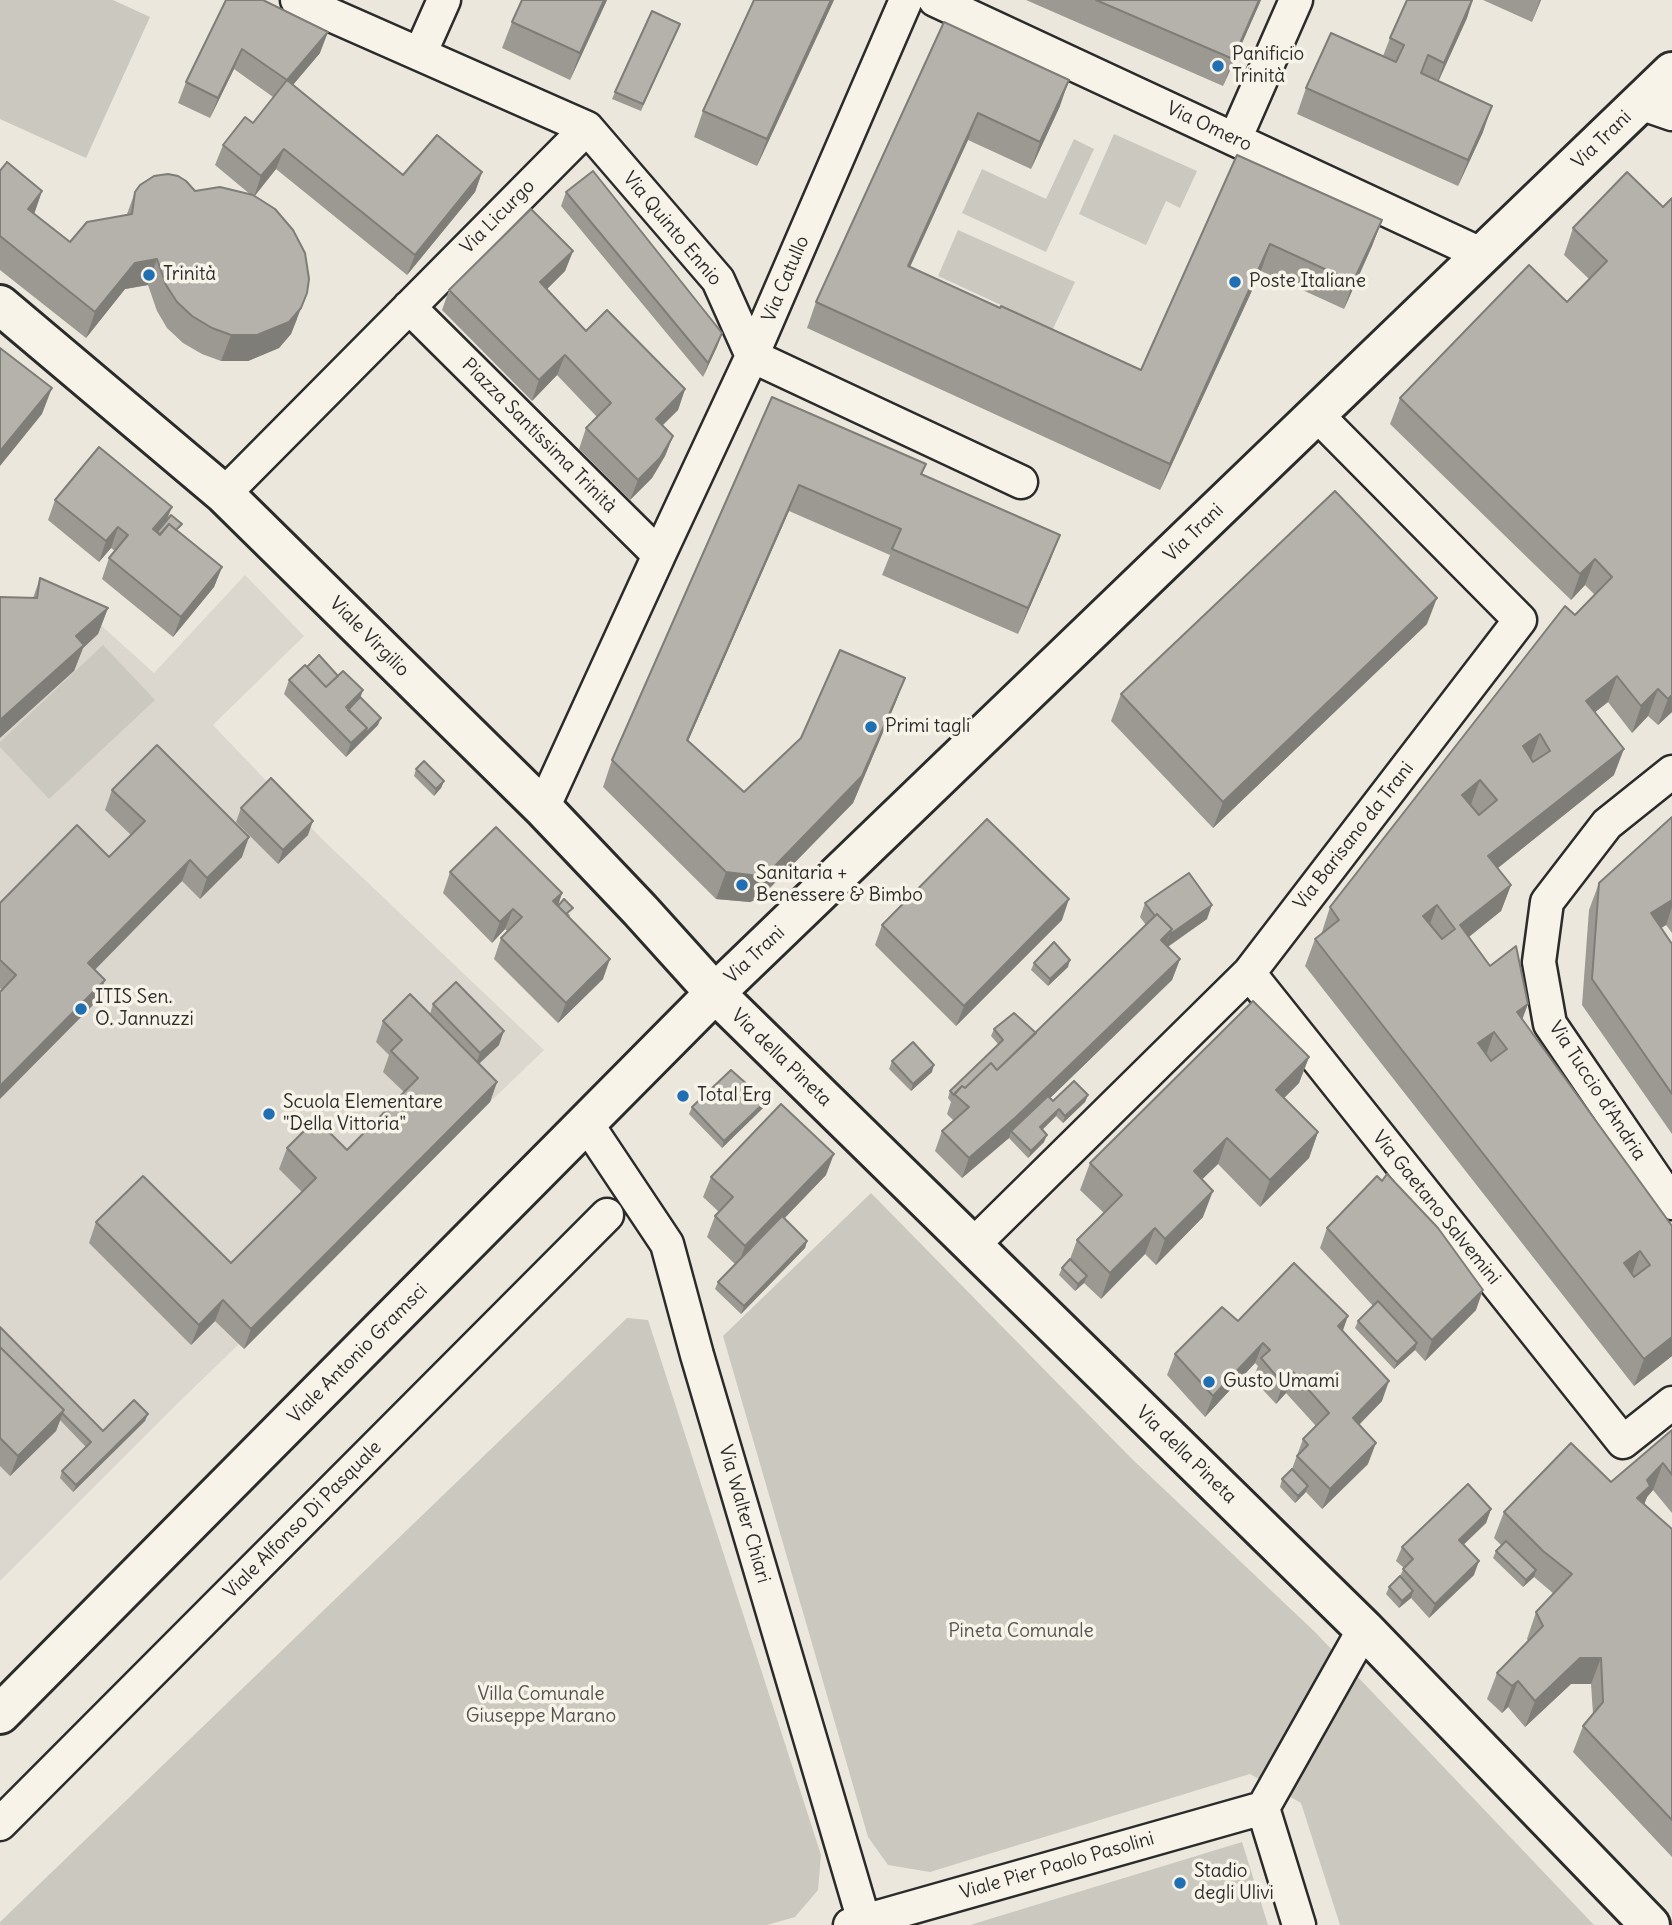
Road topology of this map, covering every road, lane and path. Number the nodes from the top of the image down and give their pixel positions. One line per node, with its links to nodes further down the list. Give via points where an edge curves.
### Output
1 (297, 0): 6 (street, Via Quinto Ennio)
2 (444, 0): 6 (street)
3 (906, 0): 14 (street, Via Catullo)
4 (935, 0): 10 (street, Via Omero)
5 (1296, 0): 10 (street)
6 (420, 54): 9 (street, Via Quinto Ennio)
7 (1672, 72): 8 (main road, Via Trani)
8 (1656, 109): 11 (main road, Via Trani)
9 (587, 128): 13 (street, Via Licurgo); 14 (street, Via Quinto Ennio, via 718,280)
10 (1235, 139): 11 (street, Via Omero)
11 (1483, 255): 15 (main road, Via Trani)
12 (0, 305): 17 (main road, Viale Virgilio)
13 (409, 307): 17 (street); 18 (street, Piazza Santissima Trinità)
14 (752, 356): 16 (street); 18 (street, Via Catullo)
15 (1317, 415): 21 (street, Via Barisano da Trani, via 1520,620); 22 (main road, Via Trani)
16 (1021, 482)
17 (224, 494): 20 (main road, Viale Virgilio)
18 (659, 555): 20 (street)
19 (1672, 772): 24 (street, Via Tuccio d'Andria, via 1607,824 1547,902 1539,962 1550,1024)
20 (543, 808): 22 (main road, Viale Virgilio)
21 (1249, 973): 26 (street, Via Barisano da Trani); 27 (street, Via Gaetano Salvemini, via 1623,1442)
22 (715, 993): 23 (main road, Viale Antonio Gramsci); 26 (main road, Via della Pineta)
23 (587, 1124): 29 (main road, Viale Antonio Gramsci); 32 (street, Via Walter Chiari, via 667,1244)
24 (1672, 1203)
25 (607, 1215): 31 (street, Viale Alfonso Di Pasquale)
26 (972, 1246): 28 (main road, Via della Pineta)
27 (1672, 1403)
28 (1364, 1629): 30 (street); 34 (main road, Via della Pineta)
29 (0, 1714)
30 (1263, 1808): 32 (street, Viale Pier Paolo Pasolini); 33 (street)
31 (0, 1824)
32 (857, 1923)
33 (1299, 1925)
34 (1650, 1925)

